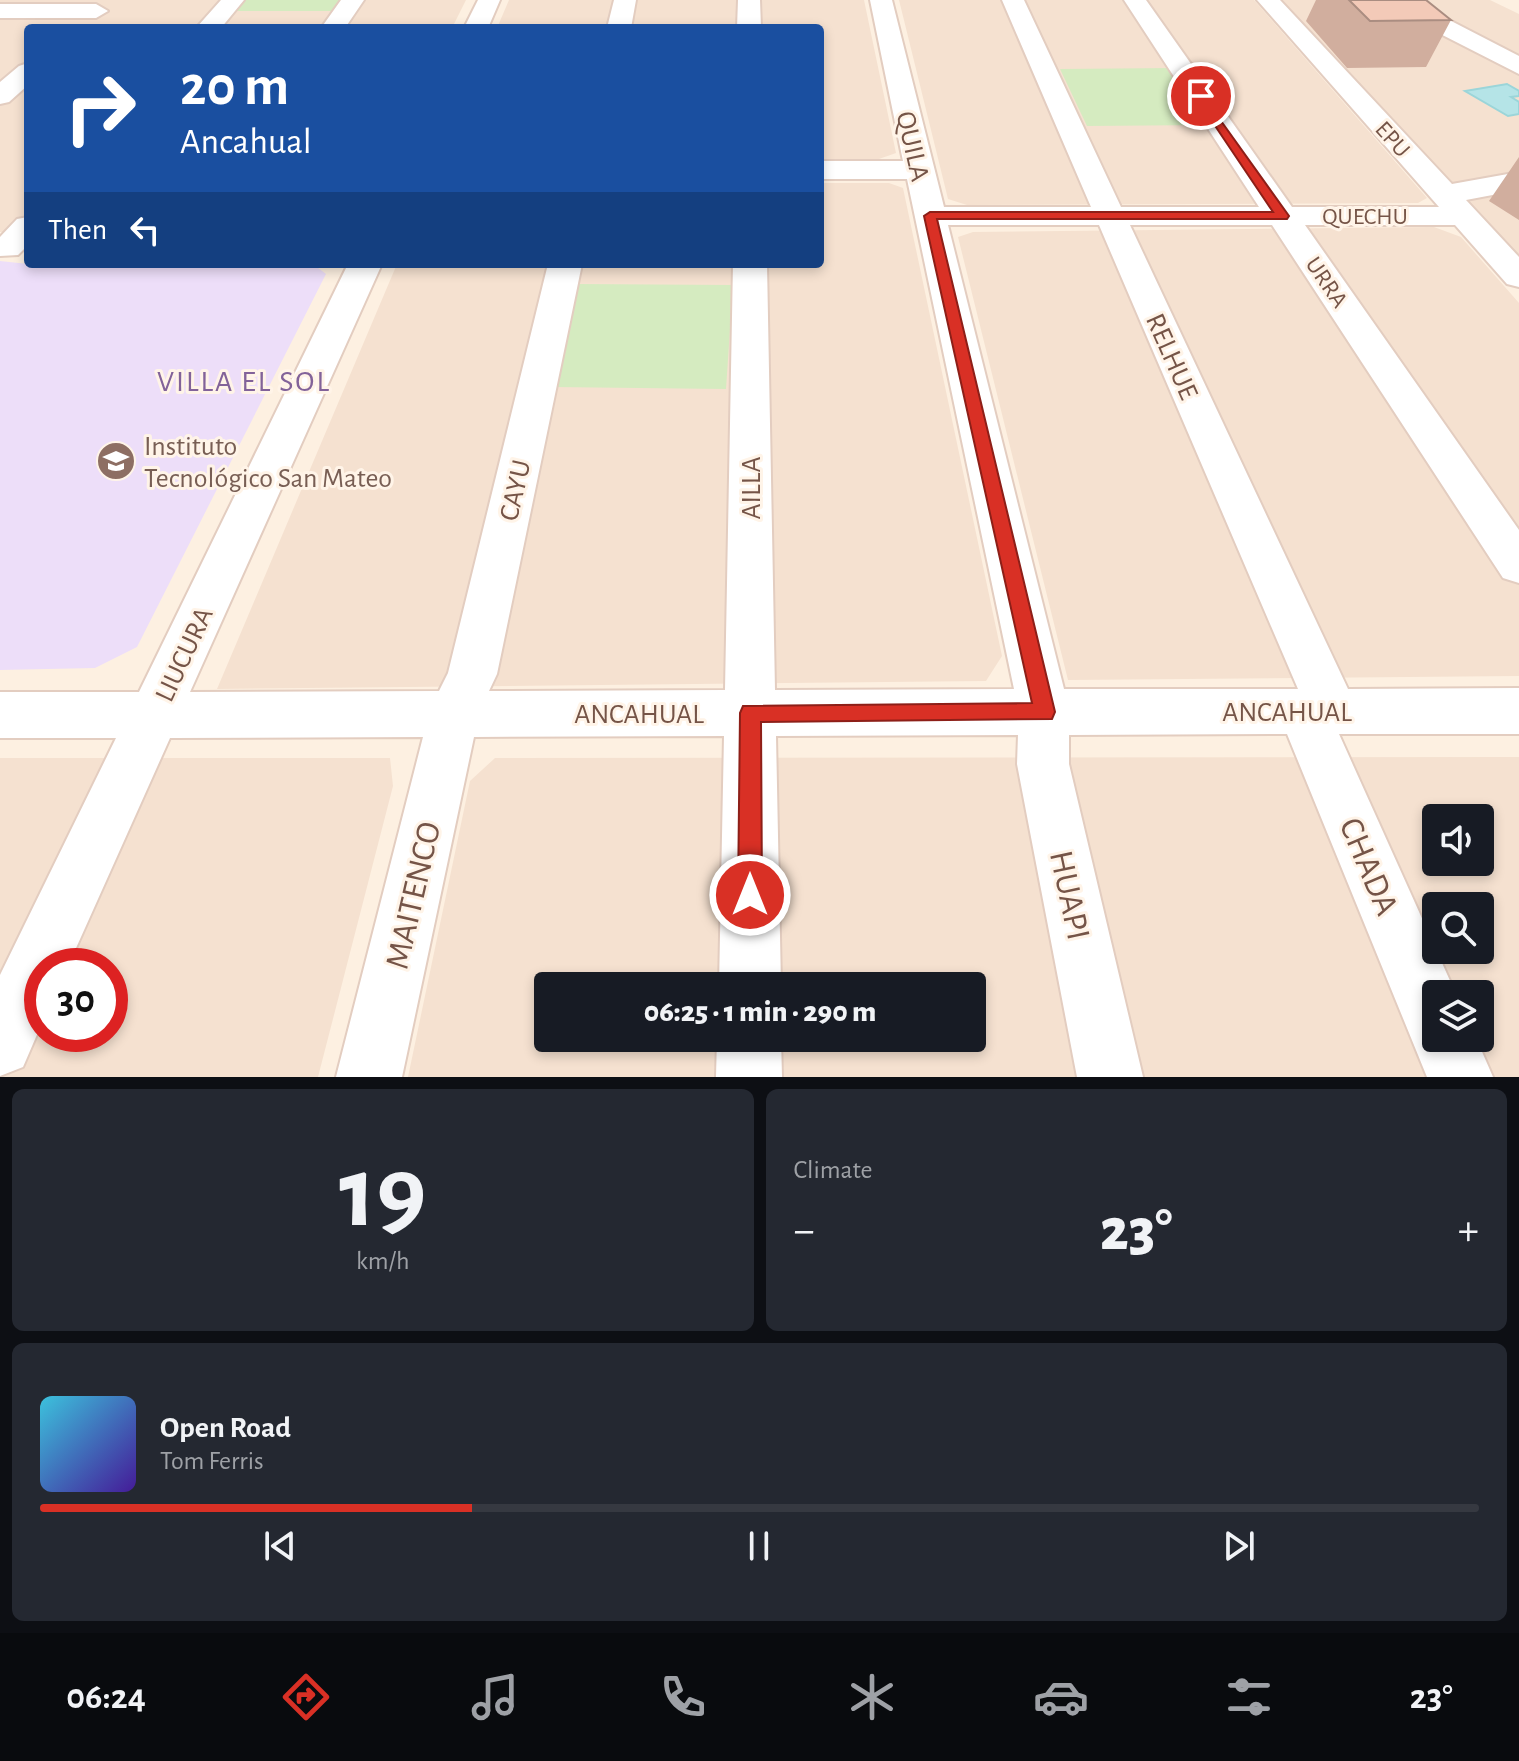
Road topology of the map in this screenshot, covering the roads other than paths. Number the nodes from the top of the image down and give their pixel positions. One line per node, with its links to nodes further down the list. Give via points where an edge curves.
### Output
1 (233, 0): 15 (street)
2 (353, 0): 16 (street)
3 (489, 0): 17 (street)
4 (625, 0): 18 (street)
5 (749, 0): 19 (street)
6 (881, 0): 24 (street, QUILA)
7 (1013, 0): 28 (street, RELHUE)
8 (1135, 0): 29 (street, URRA)
9 (1272, 5): 12 (street); 26 (street, EPU)
10 (102, 6): 13 (street); 14 (street)
11 (1363, 8): 20 (street, via 1418,13)
12 (1305, 9)
13 (0, 11)
14 (81, 24)
15 (212, 24)
16 (336, 24)
17 (478, 24)
18 (620, 24)
19 (749, 24)
20 (1519, 66)
21 (24, 75): 22 (street)
22 (0, 96)
23 (824, 170): 24 (street)
24 (920, 170): 27 (street, QUILA)
25 (1519, 181): 26 (street, QUECHU)
26 (1454, 206): 29 (street, QUECHU); 33 (street, EPU)
27 (930, 216): 28 (street, QUECHU); 37 (street, QUILA)
28 (1110, 216): 29 (street, QUECHU); 35 (street, RELHUE)
29 (1282, 216): 34 (street, URRA)
30 (363, 268): 41 (street, LIUCURA)
31 (564, 268): 38 (street, CAYU, via 472,674)
32 (750, 268): 39 (street, AILLA)
33 (1519, 277)
34 (1519, 565)
35 (1318, 711): 36 (street, ANCAHUAL); 37 (street, ANCAHUAL); 43 (street, CHADA)
36 (1519, 711)
37 (1044, 712): 39 (street, ANCAHUAL); 49 (street, HUAPI, via 1043,764)
38 (454, 713): 39 (street, ANCAHUAL); 41 (street, ANCAHUAL); 47 (street, MAITENCO)
39 (751, 713): 42 (street, AILLA)
40 (0, 715): 41 (street, ANCAHUAL)
41 (155, 715): 44 (street, LIUCURA)
42 (750, 972)
43 (1422, 984)
44 (0, 1044)
45 (749, 1052): 48 (street)
46 (1449, 1052): 50 (street)
47 (369, 1077)
48 (749, 1077)
49 (1110, 1077)
50 (1460, 1077)

